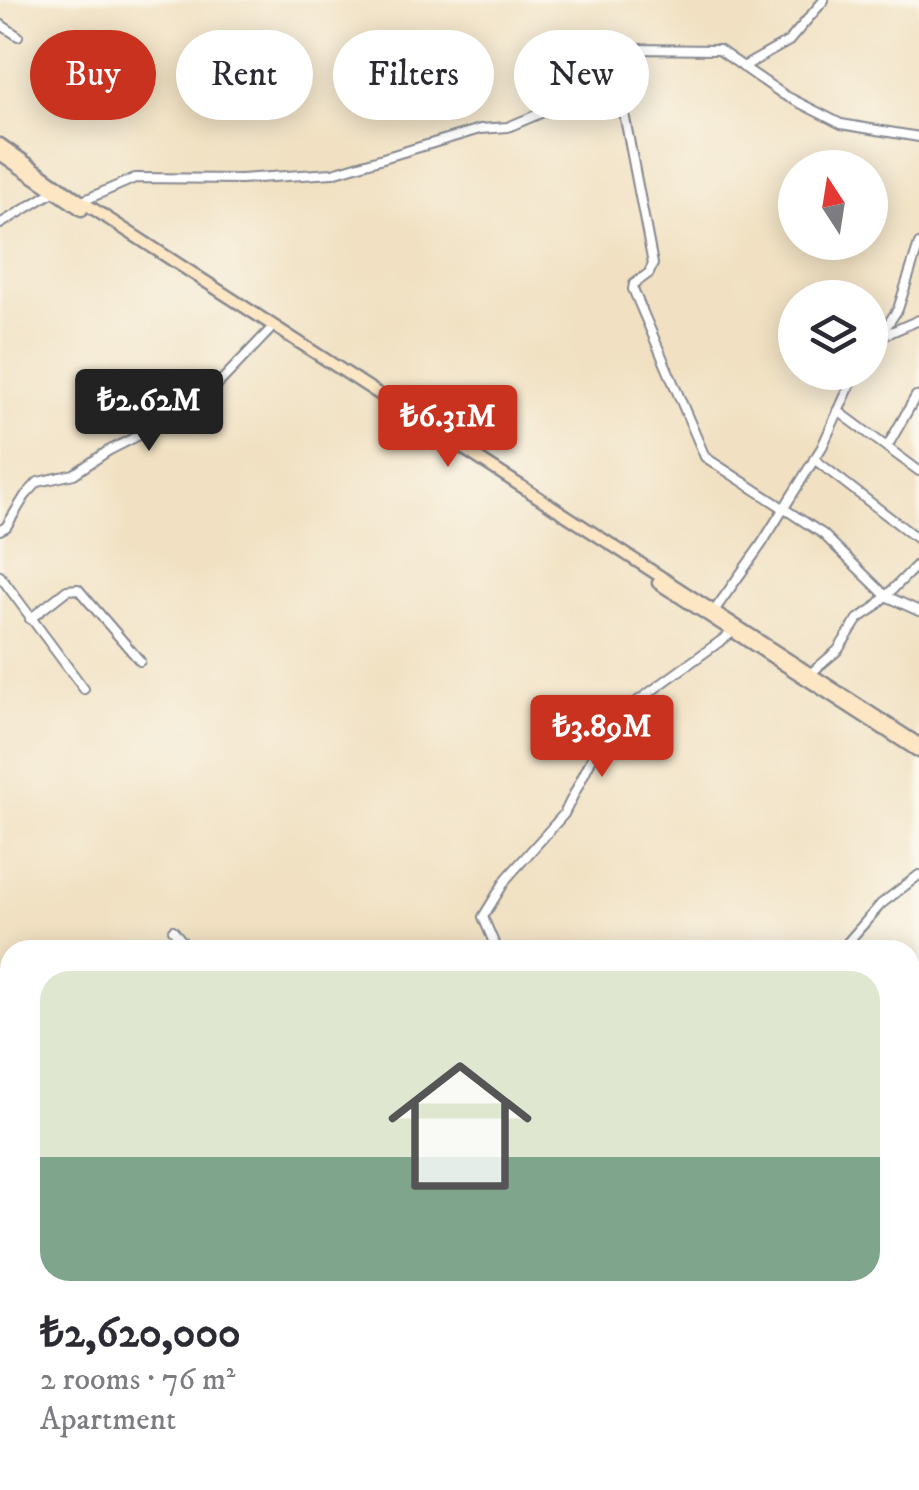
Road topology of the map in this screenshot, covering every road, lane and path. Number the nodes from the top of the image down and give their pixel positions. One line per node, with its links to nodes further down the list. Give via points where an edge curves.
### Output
1 (824, 0): 5 (street, via 788,42)
2 (0, 24): 3 (street)
3 (18, 36)
4 (649, 49): 5 (street, via 719,50)
5 (743, 67): 8 (street, via 841,124)
6 (524, 120): 12 (street, via 334,173 134,178)
7 (625, 120): 25 (street, via 652,264 633,289 706,458)
8 (919, 137)
9 (0, 144): 12 (street)
10 (0, 154): 11 (street)
11 (54, 192): 12 (street); 13 (street)
12 (77, 203): 17 (street); 32 (street)
13 (0, 224)
14 (919, 244): 16 (street)
15 (919, 320): 18 (street)
16 (888, 324)
17 (269, 331): 26 (street, via 198,405 74,474 38,482); 32 (street)
18 (888, 333)
19 (848, 390): 21 (street)
20 (919, 398): 22 (street)
21 (838, 411): 22 (street); 23 (street)
22 (886, 447): 24 (street)
23 (814, 459): 25 (street); 27 (street)
24 (919, 471)
25 (782, 510): 30 (street, via 823,534); 32 (street)
26 (0, 530)
27 (919, 540)
28 (919, 563): 30 (street)
29 (0, 576): 33 (street)
30 (886, 596): 31 (street); 36 (street)
31 (919, 611)
32 (712, 614): 34 (street); 36 (street)
33 (30, 619): 35 (street, via 78,589); 37 (street)
34 (733, 632): 39 (street); 43 (street, via 628,708 600,742 564,814 507,878 483,917)
35 (140, 661)
36 (811, 674): 38 (street)
37 (84, 689)
38 (919, 744)
39 (919, 752)
40 (919, 875): 44 (street)
41 (173, 930): 42 (street)
42 (180, 940)
43 (493, 940)
44 (850, 940)

